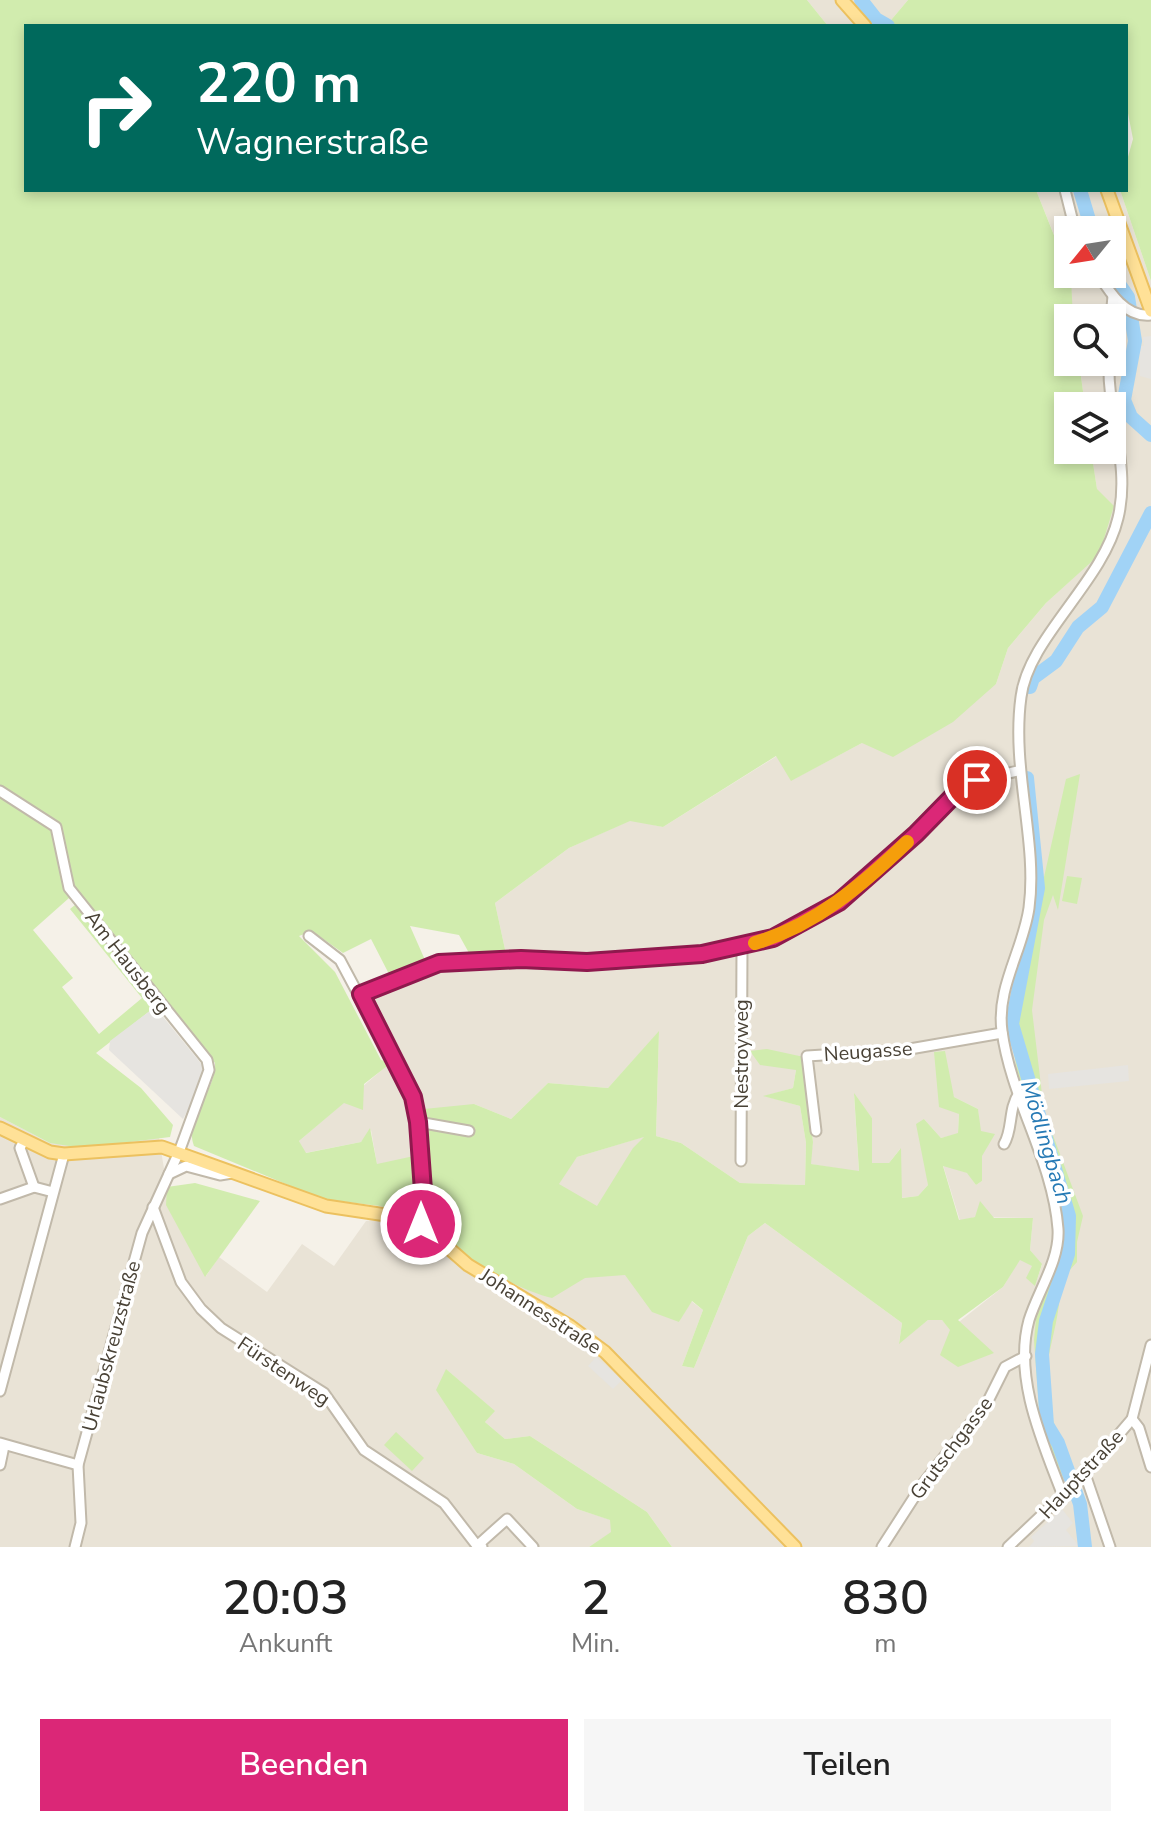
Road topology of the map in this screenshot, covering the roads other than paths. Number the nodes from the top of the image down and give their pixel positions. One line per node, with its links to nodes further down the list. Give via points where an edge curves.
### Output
1 (842, 0): 2 (main road)
2 (863, 24)
3 (1066, 192): 5 (street)
4 (1108, 192): 9 (main road)
5 (1072, 216)
6 (1108, 288): 7 (street)
7 (1117, 300): 8 (street); 9 (street, via 1135,314)
8 (1116, 304)
9 (1151, 313)
10 (1111, 376): 11 (street, via 1121,448 1118,519 1098,568 1027,675 1020,700)
11 (1018, 771): 14 (street, via 963,786 839,902 798,927); 16 (street, via 1029,858 1029,909 1003,999)
12 (0, 791): 24 (street, Am Hausberg, via 56,827 69,888 207,1060 206,1084)
13 (309, 936): 15 (street, via 340,960)
14 (742, 947): 15 (street, via 587,962 439,963); 26 (street, Nestroyweg)
15 (361, 994): 18 (street, via 405,1079)
16 (1002, 1033): 17 (street); 21 (street, Neugasse, via 904,1050 807,1056)
17 (1019, 1093): 23 (street); 35 (street, via 1058,1228 1058,1248 1028,1326)
18 (418, 1122): 20 (street); 33 (street)
19 (0, 1128): 22 (main road, Johannesstraße)
20 (469, 1131)
21 (816, 1131)
22 (24, 1140): 25 (main road, Johannesstraße); 29 (street, via 20,1148)
23 (1004, 1144)
24 (179, 1152): 25 (main road, Johannesstraße, via 147,1146); 27 (main road, Johannesstraße); 28 (street, Urlaubskreuzstraße)
25 (64, 1154): 30 (street)
26 (741, 1161)
27 (232, 1173): 28 (street, via 186,1166); 33 (main road, Johannesstraße, via 326,1206 392,1214)
28 (165, 1180): 32 (street, Urlaubskreuzstraße)
29 (34, 1187): 30 (street); 31 (street)
30 (53, 1192): 36 (street)
31 (0, 1199)
32 (153, 1207): 40 (street, Urlaubskreuzstraße); 44 (street, Fürstenweg, via 181,1282 201,1309 221,1328 324,1393 372,1459 444,1503)
33 (421, 1224): 47 (main road, Johannesstraße, via 468,1265 605,1352)
34 (1151, 1345): 37 (street, Hauptstraße)
35 (1026, 1356): 43 (street, via 1035,1423); 48 (street, Grutschgasse, via 1005,1367 988,1401 922,1485)
36 (0, 1391)
37 (1132, 1419): 41 (street); 42 (street, Hauptstraße)
38 (2, 1445): 39 (street); 40 (street)
39 (0, 1465)
40 (78, 1465): 45 (street, Urlaubskreuzstraße, via 81,1523)
41 (1151, 1467)
42 (1082, 1478): 43 (street, Hauptstraße); 50 (street)
43 (1065, 1494): 49 (street, Hauptstraße)
44 (480, 1546): 46 (street, via 507,1519)
45 (75, 1547)
46 (533, 1547)
47 (795, 1547)
48 (882, 1547)
49 (1008, 1547)
50 (1110, 1547)

